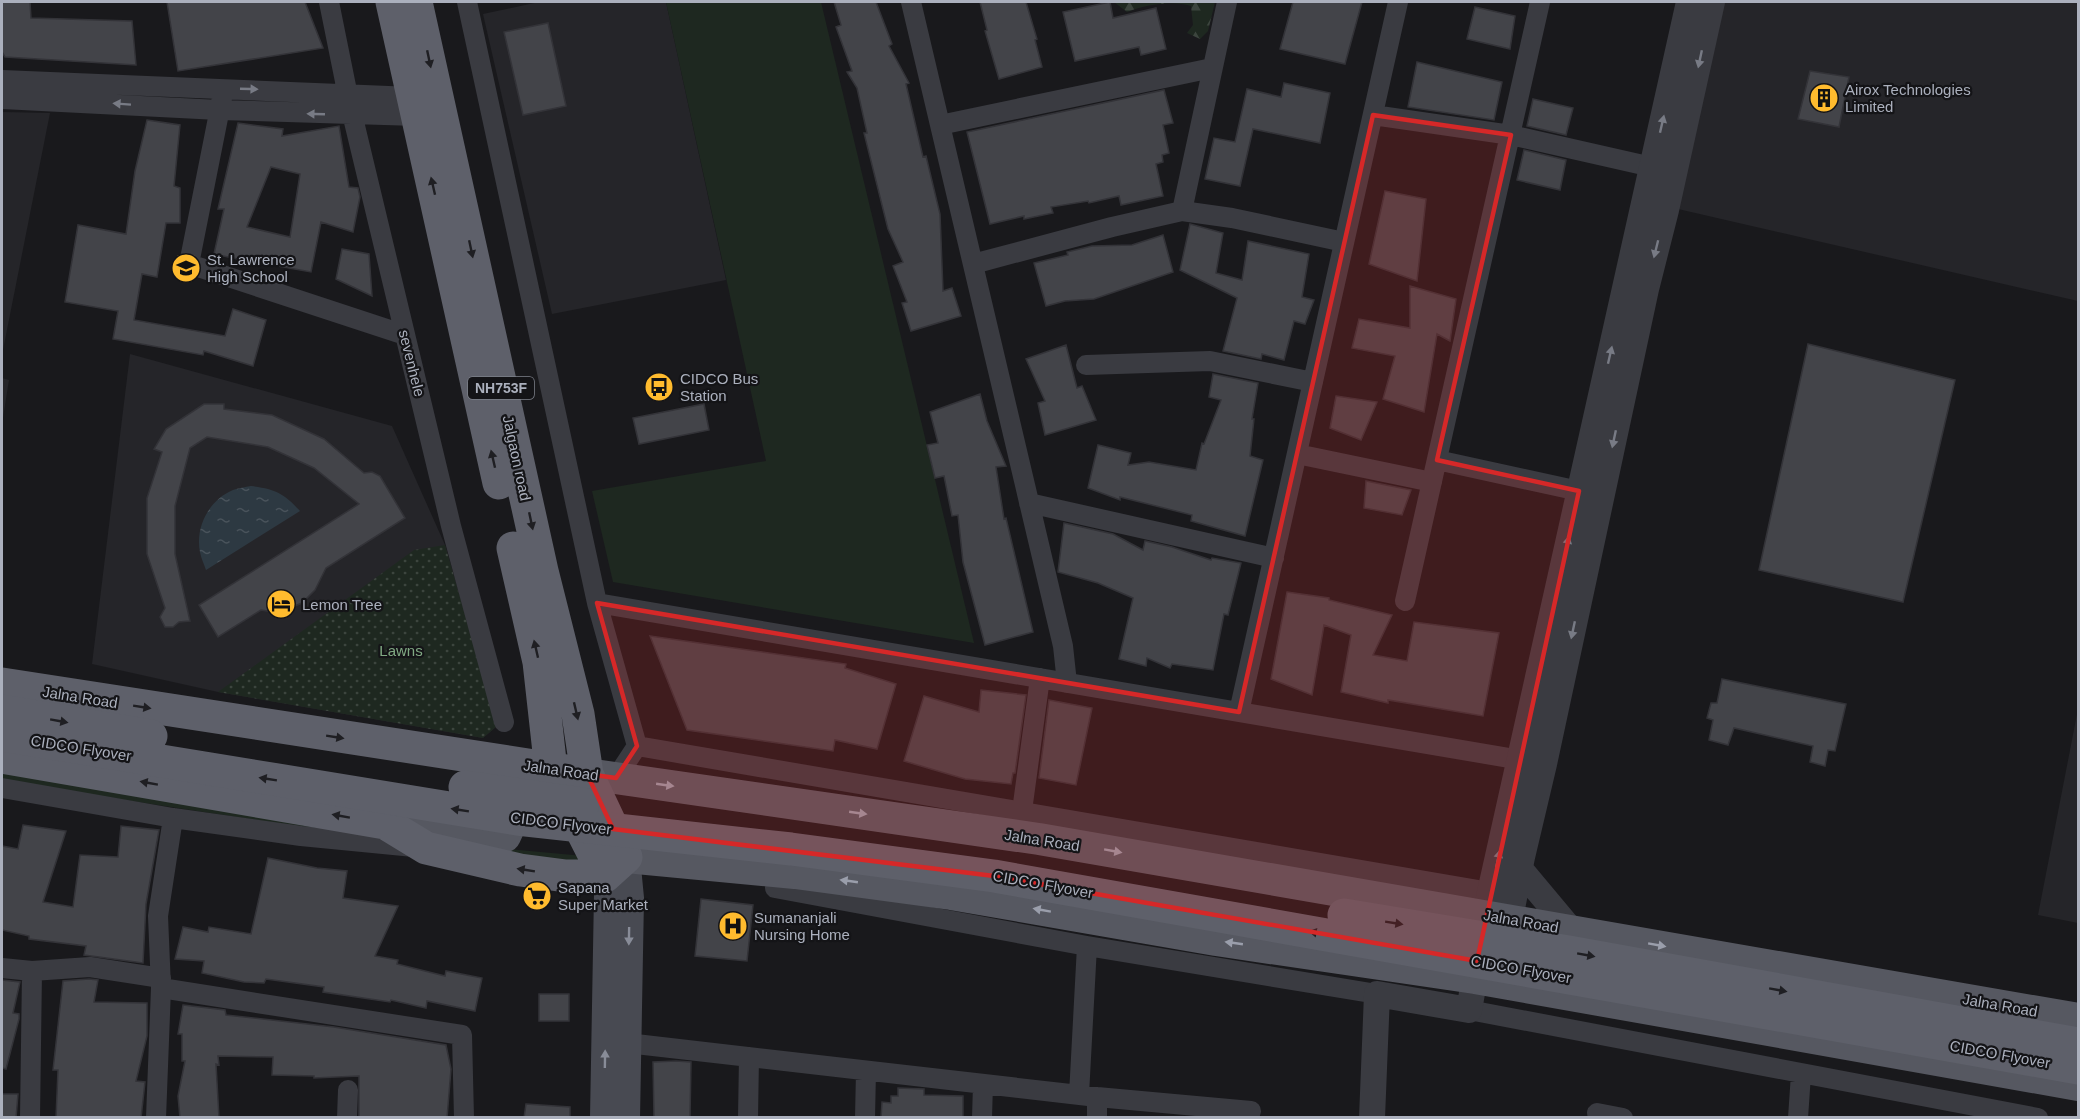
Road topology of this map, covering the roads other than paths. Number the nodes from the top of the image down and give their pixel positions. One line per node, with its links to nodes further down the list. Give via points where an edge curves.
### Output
1 (329, 2): 14 (street, sevenhele)
2 (392, 2): 16 (highway, Jalgaon road / NH753F)
3 (416, 2): 49 (highway, Jalgaon road / NH753F, one-way to 49, via 542,571 578,714)
4 (467, 2): 36 (street)
5 (911, 2): 20 (street)
6 (1227, 2): 11 (street)
7 (1398, 2): 19 (street)
8 (1540, 2): 21 (street)
9 (1689, 2): 22 (street, one-way to 9)
10 (1712, 2): 47 (street, one-way to 47, via 1666,210)
11 (1212, 68): 20 (street); 23 (street)
12 (2, 80): 13 (street)
13 (224, 88): 14 (street, one-way to 14); 17 (street)
14 (347, 93): 16 (street); 18 (street, sevenhele)
15 (2, 99): 17 (street, one-way to 15)
16 (415, 106): 18 (street); 48 (highway, Jalgaon road / NH753F, one-way to 16, via 539,662)
17 (219, 110): 18 (street, one-way to 17); 26 (street, via 189,264)
18 (352, 115): 26 (street, sevenhele)
19 (1373, 115): 21 (street); 24 (street)
20 (940, 125): 25 (street)
21 (1511, 135): 22 (street); 30 (street)
22 (1652, 167): 32 (street, one-way to 22)
23 (1182, 211): 24 (street); 25 (street)
24 (1344, 242): 28 (street)
25 (973, 264): 33 (street)
26 (405, 335): 42 (street, sevenhele)
27 (1086, 365): 28 (street, via 1210,361)
28 (1313, 382): 29 (street)
29 (1297, 454): 31 (street); 34 (street)
30 (1437, 460): 31 (street); 32 (street)
31 (1432, 482): 35 (street)
32 (1579, 491): 47 (street, one-way to 32)
33 (1029, 503): 34 (street); 38 (street)
34 (1274, 558): 41 (street)
35 (1405, 601)
36 (597, 603): 37 (street); 44 (street)
37 (1040, 678): 38 (street); 51 (street)
38 (1067, 683): 41 (street)
39 (2, 684): 46 (highway, Jalna Road, one-way to 46)
40 (2, 711): 69 (highway, CIDCO Flyover, one-way to 69, bridge, via 501,793 953,851 1569,952)
41 (1239, 712): 47 (street)
42 (504, 722)
43 (2, 735): 71 (highway, CIDCO Flyover, one-way to 43, bridge, via 994,876 517,819)
44 (637, 746): 49 (street); 51 (street)
45 (2, 757): 53 (highway, one-way to 45)
46 (501, 762): 48 (highway, Jalna Road); 53 (main road, via 510,771 513,784 511,823 505,836 464,838)
47 (1532, 762): 56 (street); 58 (street, one-way to 47)
48 (551, 770): 49 (highway, Jalna Road); 55 (highway)
49 (601, 776): 55 (highway, Jalgaon road); 58 (main road, Jalna Road, one-way to 58)
50 (2, 788): 52 (street)
51 (1022, 811): 58 (street)
52 (173, 818): 54 (street); 64 (street, via 158,916)
53 (385, 823): 54 (highway)
54 (426, 848): 55 (highway, one-way to 54, via 566,876 520,870)
55 (615, 866): 63 (main road, one-way to 55, via 1216,940 951,894 795,873); 68 (main road, one-way to 68, via 630,898); 84 (main road, one-way to 55, via 608,894)
56 (1520, 869): 58 (street); 59 (street)
57 (776, 888): 60 (street)
58 (1495, 909): 59 (main road, Jalna Road); 63 (street)
59 (1571, 930): 67 (main road, Jalna Road, one-way to 67)
60 (1088, 946): 65 (street); 77 (street)
61 (2, 968): 62 (street)
62 (32, 971): 64 (street, via 90,967); 80 (street)
63 (1486, 980): 66 (street); 75 (main road)
64 (161, 983): 81 (street); 83 (street, via 462,1035)
65 (1377, 994): 66 (street); 90 (street)
66 (1469, 1010): 73 (street)
67 (2079, 1019)
68 (627, 1043): 70 (street); 85 (main road)
69 (2079, 1044)
70 (749, 1057): 72 (street); 86 (street)
71 (2079, 1068)
72 (866, 1071): 74 (street); 87 (street)
73 (1801, 1074): 92 (street); 93 (street)
74 (983, 1084): 77 (street); 88 (street)
75 (2079, 1085)
76 (348, 1090): 82 (street)
77 (1088, 1096): 78 (street); 89 (street)
78 (1251, 1111)
79 (1597, 1113): 91 (street)
80 (30, 1118)
81 (156, 1118)
82 (347, 1118)
83 (464, 1118)
84 (604, 1118)
85 (626, 1118)
86 (748, 1118)
87 (865, 1118)
88 (982, 1118)
89 (1096, 1118)
90 (1372, 1118)
91 (1623, 1118)
92 (1798, 1118)
93 (2038, 1118)

